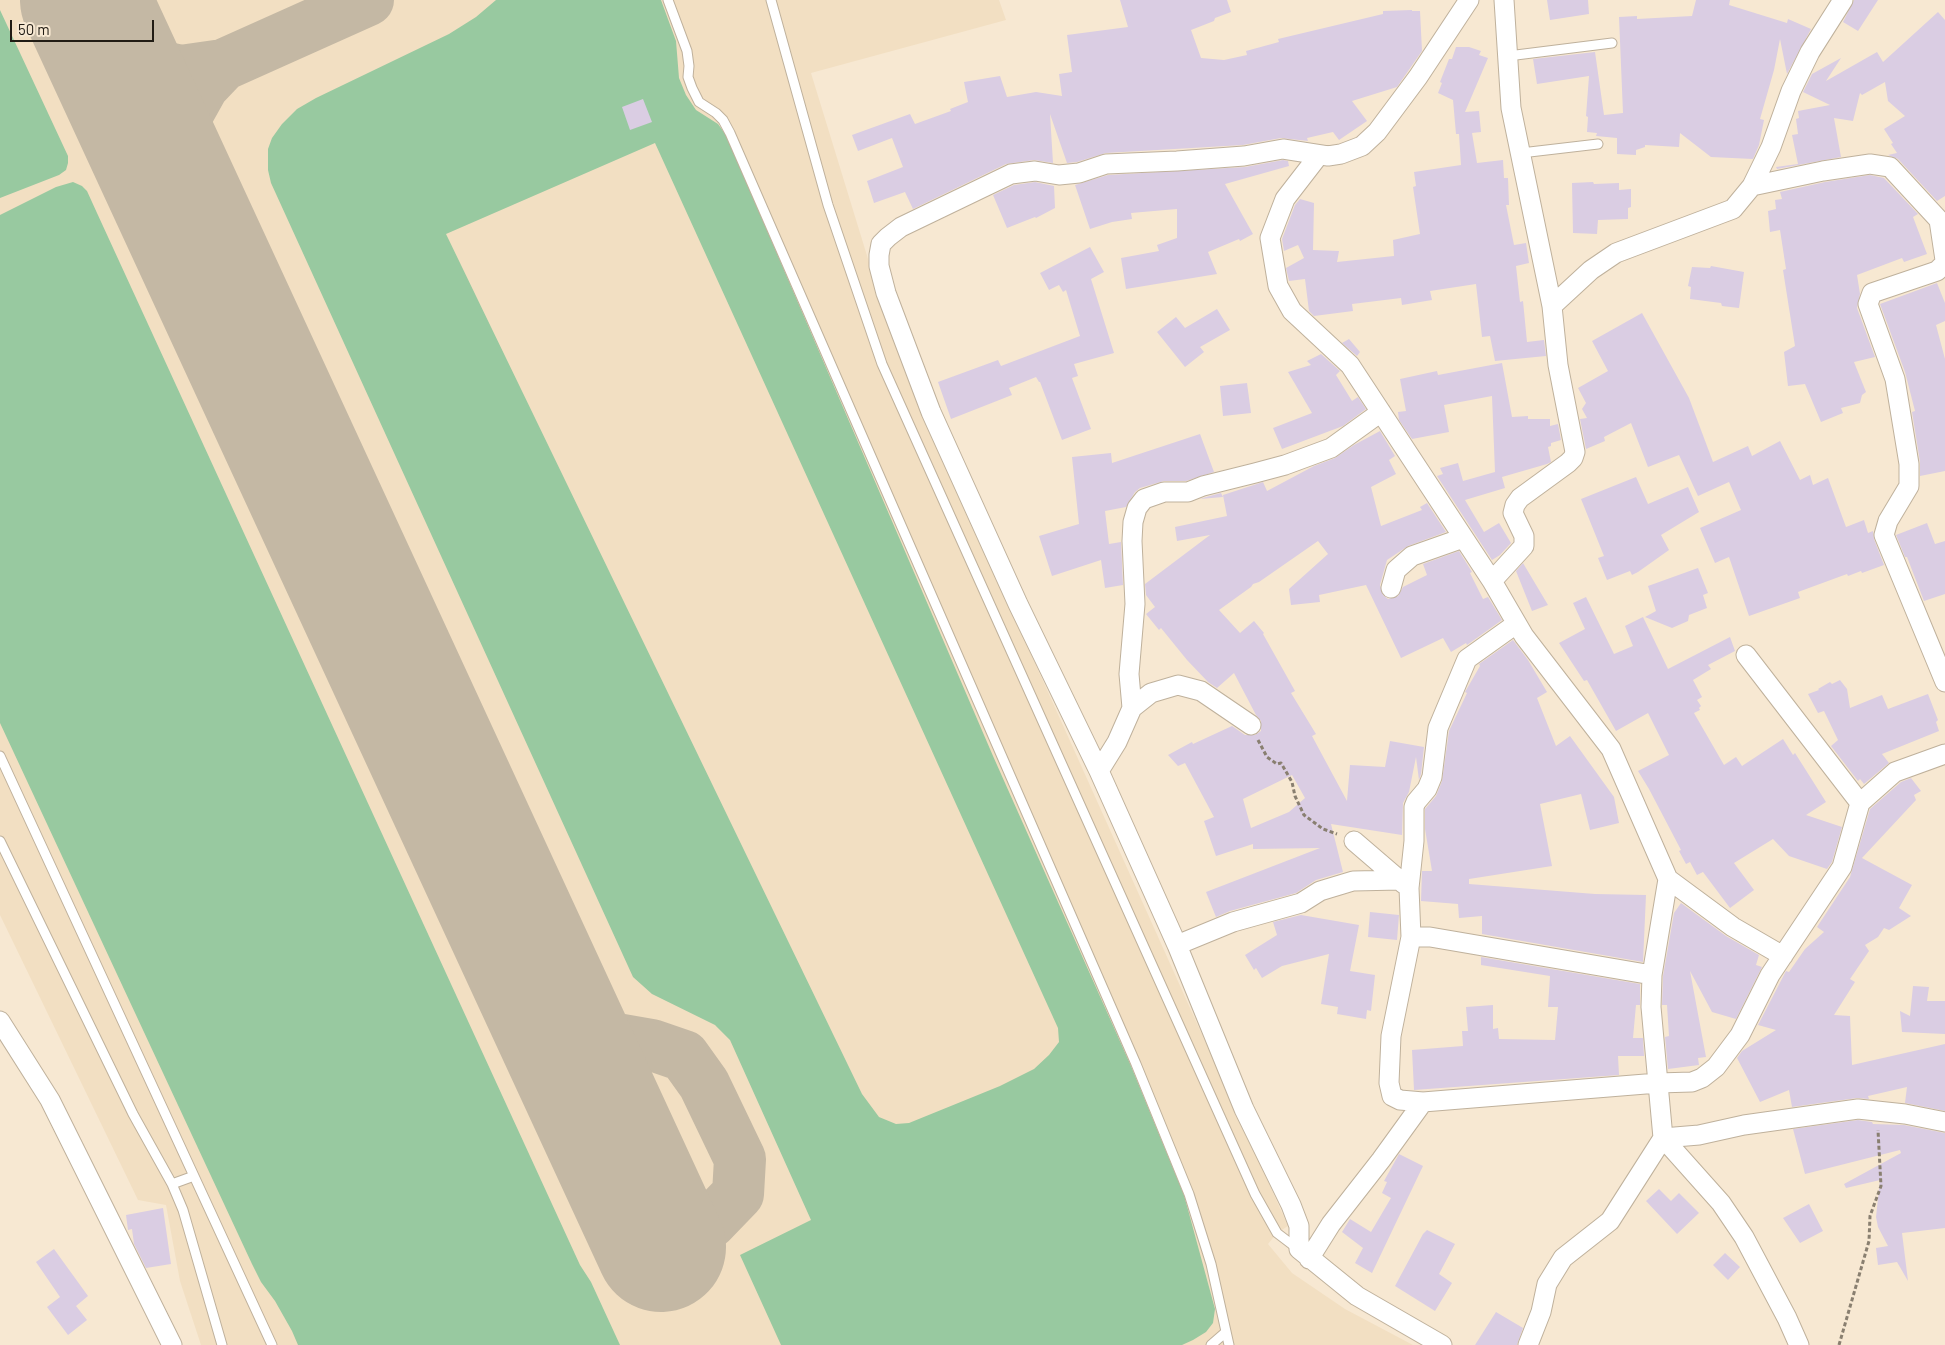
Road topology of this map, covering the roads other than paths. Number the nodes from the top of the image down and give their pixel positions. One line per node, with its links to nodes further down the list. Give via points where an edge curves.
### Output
1 (668, 0): 44 (lane, via 687,51 688,77 698,102 716,113 730,133 1136,1064 1189,1194 1211,1264)
2 (771, 0): 43 (lane, via 828,205 882,364 1255,1194 1277,1233)
3 (1470, 0): 10 (street, via 1377,132 1362,146 1341,154)
4 (1504, 0): 7 (street)
5 (1843, 0): 11 (street, via 1810,52)
6 (1612, 43): 7 (lane)
7 (1508, 56): 9 (street, via 1511,108)
8 (1598, 144): 9 (lane)
9 (1520, 153): 14 (street)
10 (1319, 155): 15 (street, via 1285,199 1270,238 1278,286 1292,311 1350,365); 26 (street, via 1283,149 1244,156 1106,164 1079,173 1059,175 1035,171 1012,174 901,227 881,244 879,266 886,293 931,412 1018,604)
11 (1752, 186): 12 (street, via 1870,164 1890,167); 14 (street, via 1733,209 1616,253 1590,270)
12 (1942, 218): 13 (street)
13 (1945, 262): 21 (street, via 1937,271 1872,293 1868,304 1895,380 1909,464 1909,486 1888,521 1884,535)
14 (1552, 306): 17 (street, via 1573,458 1514,505 1513,513 1524,536 1524,546)
15 (1381, 412): 16 (street); 22 (street, via 1331,448 1255,474 1188,492 1164,492 1144,499 1133,522 1135,604 1129,674)
16 (1463, 538): 17 (street); 18 (street, via 1412,556 1396,570)
17 (1492, 581): 19 (street)
18 (1391, 588)
19 (1516, 624): 30 (street, via 1611,749); 31 (street, via 1467,659 1454,689 1438,728 1432,777 1414,807 1414,840)
20 (1746, 655): 27 (street)
21 (1945, 682)
22 (1132, 708): 23 (street, via 1151,693 1178,685 1201,691); 26 (street)
23 (1251, 725)
24 (1945, 754): 27 (street, via 1895,772)
25 (0, 756): 41 (lane)
26 (1099, 771): 33 (street)
27 (1860, 803): 34 (street, via 1842,867)
28 (1354, 841): 31 (street)
29 (0, 842): 42 (lane, via 133,1114)
30 (1668, 879): 34 (street, via 1733,927); 35 (street)
31 (1405, 884): 32 (street); 33 (street, via 1353,880 1320,891 1301,903 1233,922)
32 (1410, 937): 35 (street, via 1430,937); 38 (street, via 1391,1036 1389,1083 1392,1096)
33 (1177, 945): 43 (street, via 1244,1109 1291,1206)
34 (1783, 956): 37 (street, via 1740,1035 1716,1067 1692,1082)
35 (1652, 975): 37 (street, via 1651,1007)
36 (0, 1021): 45 (street, via 50,1100)
37 (1658, 1082): 38 (street); 40 (street)
38 (1423, 1102): 43 (street, via 1331,1224)
39 (1945, 1122): 40 (street, via 1858,1109)
40 (1664, 1138): 51 (street, via 1610,1221 1564,1258 1547,1284 1541,1312); 52 (street, via 1721,1203 1744,1237)
41 (194, 1176): 42 (lane); 47 (lane)
42 (172, 1184): 46 (lane, via 183,1210)
43 (1304, 1254): 50 (street, via 1357,1296)
44 (1226, 1332): 48 (lane); 49 (lane)
45 (172, 1345)
46 (222, 1345)
47 (272, 1345)
48 (1210, 1345)
49 (1229, 1345)
50 (1442, 1345)
51 (1528, 1345)
52 (1798, 1345)

